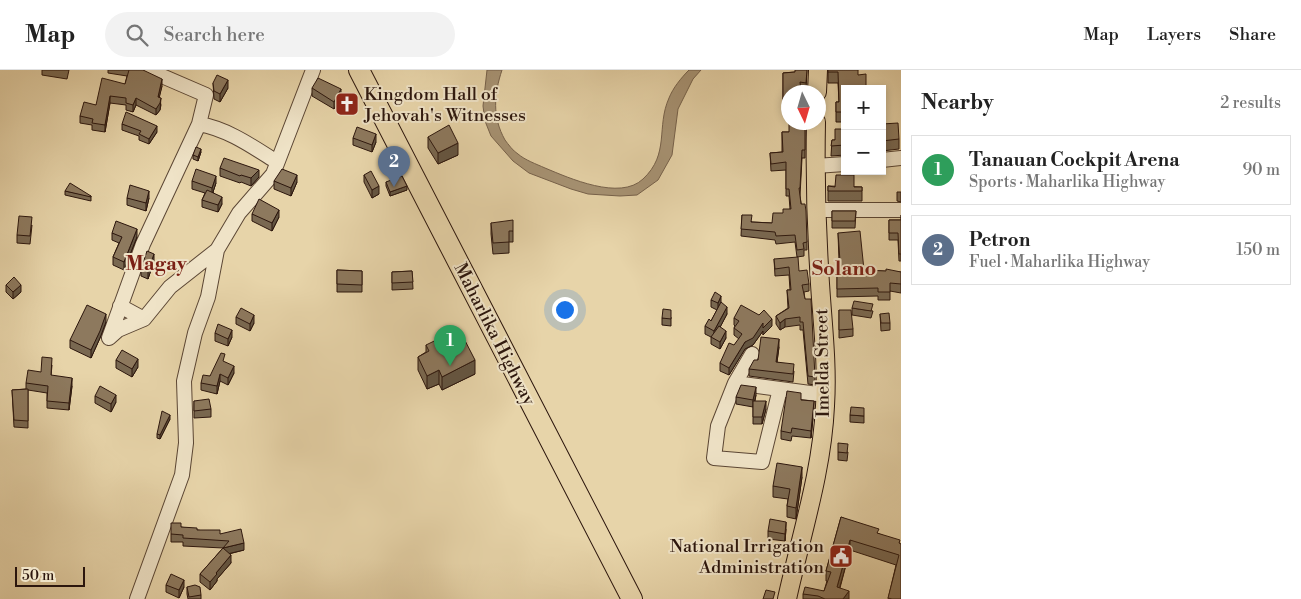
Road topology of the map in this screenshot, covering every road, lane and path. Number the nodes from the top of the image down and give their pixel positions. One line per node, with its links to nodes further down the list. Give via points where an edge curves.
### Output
1 (148, 70): 6 (street, via 206,95)
2 (313, 70): 10 (street)
3 (359, 70): 23 (highway, Maharlika Highway)
4 (818, 70): 5 (main road)
5 (817, 85)
6 (199, 124): 10 (street, via 239,139); 16 (street, via 144,244)
7 (816, 130): 12 (main road, Imelda Street)
8 (901, 158): 9 (street)
9 (886, 160)
10 (277, 162): 15 (street, via 272,174 238,213)
11 (841, 164): 12 (street)
12 (815, 166): 13 (main road, Imelda Street)
13 (817, 210): 14 (street); 21 (main road, Imelda Street)
14 (901, 210)
15 (217, 250): 17 (street, via 170,287); 22 (street, via 208,297 195,333 184,381 186,443 182,475)
16 (120, 306): 17 (street); 17 (street, via 109,338 118,330)
17 (144, 319)
18 (752, 354): 19 (street)
19 (735, 383): 20 (street); 20 (street, via 718,426 714,458 762,462)
20 (780, 389): 21 (street)
21 (825, 395): 24 (main road, Imelda Street, via 819,460)
22 (137, 599)
23 (632, 599)
24 (787, 599)

